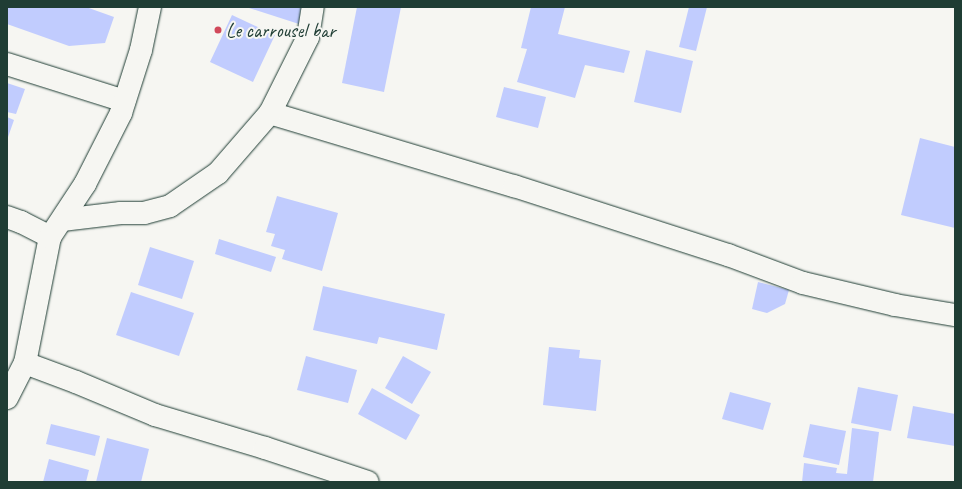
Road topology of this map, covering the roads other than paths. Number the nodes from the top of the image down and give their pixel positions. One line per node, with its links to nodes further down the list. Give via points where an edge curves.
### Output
1 (150, 7): 4 (street, via 141,50)
2 (313, 7): 5 (street, via 308,37)
3 (7, 64): 4 (street)
4 (124, 101): 7 (street, via 121,113 85,184)
5 (270, 113): 7 (street, via 218,173 170,206 144,213 121,213); 8 (street, via 514,186 728,255 803,283 895,305)
6 (7, 217): 7 (street)
7 (56, 228): 9 (street)
8 (955, 315)
9 (25, 363): 10 (street); 11 (street, via 156,416)
10 (7, 398)
11 (368, 482)

